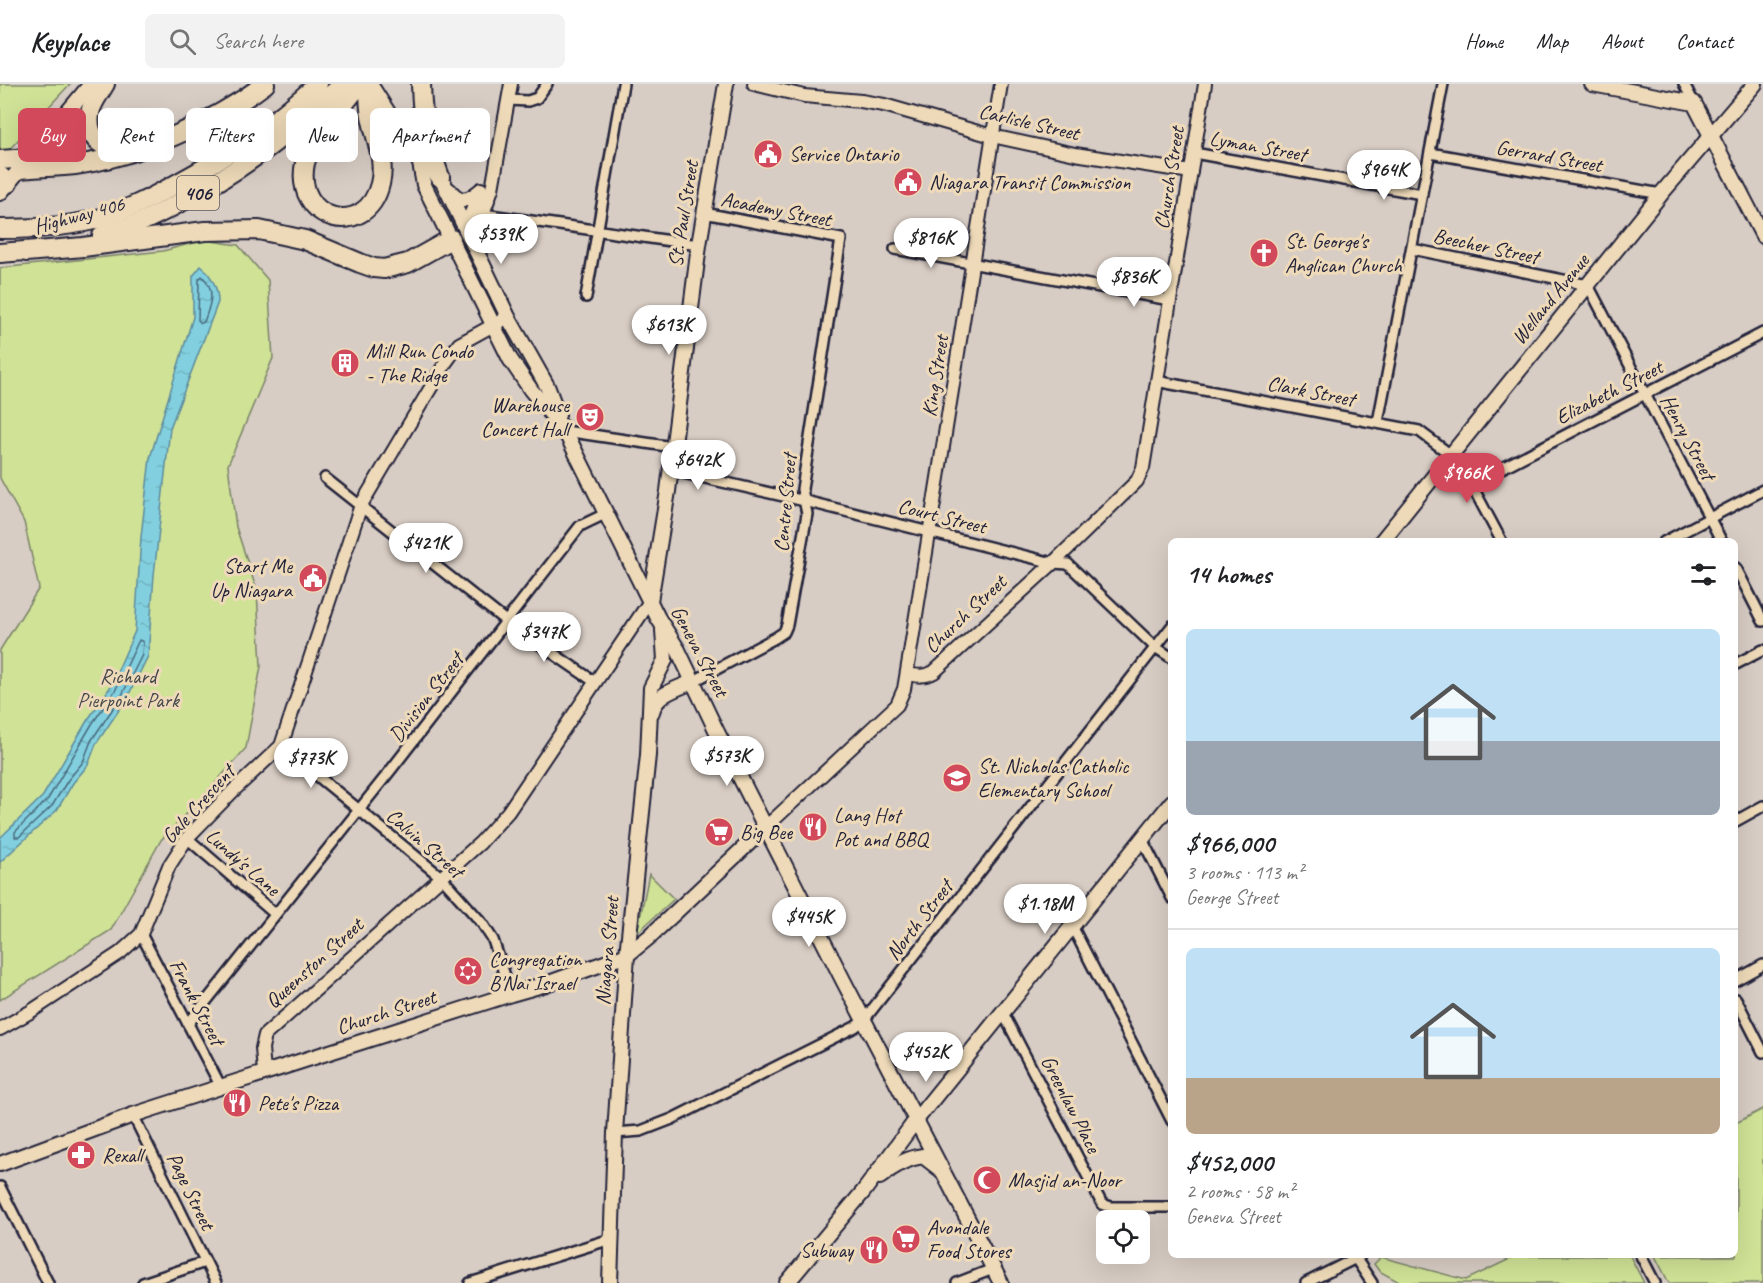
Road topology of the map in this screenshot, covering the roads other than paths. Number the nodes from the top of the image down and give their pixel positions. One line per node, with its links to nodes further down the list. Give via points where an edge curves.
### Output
1 (91, 84): 35 (main road)
2 (105, 84): 26 (highway, via 90,113 93,134)
3 (265, 84): 23 (highway)
4 (318, 84): 43 (highway, Highway 406 / 406, via 246,144 145,201 63,226)
5 (343, 84): 51 (highway, Highway 406 / 406, via 249,162 170,208 113,233)
6 (360, 84): 31 (highway, via 305,162 304,187 322,214 338,218 361,214 375,200)
7 (369, 84): 22 (highway)
8 (421, 84): 36 (highway, via 426,139)
9 (511, 84): 20 (street)
10 (547, 84): 20 (street, via 537,98)
11 (623, 84): 44 (street)
12 (726, 84): 40 (main road, St. Paul Street)
13 (754, 84): 25 (street, Carlisle Street, via 804,96 884,105)
14 (1001, 84): 25 (street, King Street)
15 (1205, 84): 27 (street, Church Street)
16 (1443, 84): 28 (street)
17 (1592, 84): 21 (main road)
18 (1684, 84): 21 (street)
19 (1755, 84): 24 (main road, Welland Avenue)
20 (509, 100): 33 (street)
21 (1694, 103): 24 (main road)
22 (376, 108)
23 (174, 135)
24 (1711, 135): 39 (main road, Welland Avenue); 45 (main road)
25 (992, 136): 34 (street, Carlisle Street); 53 (street, King Street)
26 (98, 139)
27 (1194, 153): 34 (street, Church Street); 38 (street, Lyman Street)
28 (1430, 153): 38 (street); 39 (street, Gerrard Street)
29 (0, 160): 35 (highway)
30 (98, 160): 35 (highway)
31 (381, 162)
32 (420, 163): 36 (main road, Geneva Street); 46 (main road, Geneva Street, via 424,185)
33 (496, 165): 37 (street); 41 (street)
34 (1191, 172): 56 (street, Church Street)
35 (11, 176)
36 (443, 181): 37 (main road, via 460,200 471,199); 42 (main road, Geneva Street)
37 (480, 191): 42 (street)
38 (1422, 194): 50 (street)
39 (1661, 194): 54 (main road, Welland Avenue)
40 (704, 213): 47 (street, Academy Street); 48 (main road, St. Paul Street)
41 (483, 214): 42 (street); 44 (street)
42 (466, 226): 46 (main road); 57 (main road, Geneva Street)
43 (0, 229)
44 (597, 231): 48 (street); 55 (street)
45 (1763, 236)
46 (452, 239): 51 (highway, via 408,263 384,269 290,235 259,230 205,231); 58 (main road, Geneva Street)
47 (841, 239): 70 (street, Centre Street, via 802,489)
48 (699, 245): 64 (main road, St. Paul Street)
49 (895, 249): 53 (street)
50 (1412, 249): 54 (street, Beecher Street); 62 (street)
51 (27, 252): 52 (highway, Highway 406 / 406)
52 (0, 253)
53 (972, 263): 56 (street); 74 (street, King Street)
54 (1588, 285): 61 (street, Henry Street); 65 (main road, Welland Avenue)
55 (586, 297)
56 (1170, 300): 60 (street, Church Street)
57 (508, 317): 58 (street, Gale Crescent); 63 (main road, Geneva Street, via 547,386)
58 (492, 326): 63 (main road, Geneva Street, via 531,390); 71 (street, Gale Crescent, via 459,344)
59 (1763, 333): 61 (street, Elizabeth Street)
60 (1156, 381): 62 (street, Clark Street); 79 (street, Church Street, via 1143,468 1137,482)
61 (1645, 394): 68 (street, Elizabeth Street); 73 (street, Henry Street)
62 (1378, 423): 65 (street, Clark Street, via 1419,431)
63 (563, 427): 64 (street); 72 (main road, Geneva Street)
64 (673, 447): 66 (main road, St. Paul Street)
65 (1451, 455): 68 (street, Clark Street); 75 (main road, Welland Avenue)
66 (670, 470): 70 (street, Court Street); 81 (main road, St. Paul Street)
67 (326, 478): 71 (street)
68 (1471, 484): 76 (street, Clark Street)
69 (1763, 490): 73 (street)
70 (805, 501): 74 (street, Court Street); 91 (street, Centre Street, via 807,514 784,632)
71 (361, 505): 83 (street); 94 (street, Gale Crescent)
72 (608, 513): 81 (main road, Geneva Street); 83 (street, Division Street, via 580,526)
73 (1710, 518): 77 (street); 78 (street, Henry Street)
74 (930, 532): 79 (street, Court Street); 90 (street, King Street)
75 (1384, 538)
76 (1500, 538)
77 (1672, 538)
78 (1720, 538)
79 (1053, 563): 86 (street, Court Street, via 1068,564); 90 (street, Church Street, via 934,672)
80 (1738, 572): 82 (street)
81 (650, 601): 84 (main road, Geneva Street); 92 (street, Queenston Street)
82 (1763, 621)
83 (507, 622): 92 (street); 97 (street, Division Street)
84 (663, 626): 91 (main road, Geneva Street); 93 (main road, Niagara Street, via 665,660 651,688)
85 (1168, 631): 86 (street, North Street)
86 (1155, 647): 88 (street, Court Street); 113 (street, North Street)
87 (1763, 650): 89 (street)
88 (1168, 655)
89 (1738, 663)
90 (907, 674): 99 (street, Church Street, via 897,705)
91 (694, 681): 93 (main road, via 663,696); 99 (main road, Geneva Street)
92 (595, 682): 102 (street, Queenston Street, via 508,812)
93 (651, 714): 107 (main road, Niagara Street)
94 (281, 746): 97 (street, Calvin Street); 100 (street, Gale Crescent)
95 (1763, 806): 98 (street)
96 (1168, 807): 101 (main road)
97 (359, 810): 102 (street, Calvin Street); 104 (street, Division Street)
98 (1738, 819)
99 (766, 827): 107 (main road, Church Street); 113 (main road, Geneva Street)
100 (187, 838): 104 (street, Lundy's Lane); 106 (street, Gale Crescent, via 169,866)
101 (1142, 839): 103 (street); 105 (main road)
102 (441, 877): 110 (street, Calvin Street, via 493,939); 117 (street, Queenston Street, via 265,1035)
103 (1168, 889)
104 (275, 914): 114 (street, Division Street)
105 (1072, 926): 112 (main road); 119 (street)
106 (141, 934): 114 (street, Frank Street); 115 (street, Gale Crescent, via 120,953)
107 (627, 955): 110 (main road, Church Street); 122 (main road, Niagara Street)
108 (1763, 965): 109 (street)
109 (1738, 979)
110 (511, 994): 117 (main road, Church Street)
111 (1738, 1003): 116 (street)
112 (1003, 1013): 121 (main road); 127 (street, Greenlaw Place, via 1102,1204)
113 (864, 1020): 121 (main road, Geneva Street); 122 (street, North Street, via 672,1119 641,1131)
114 (188, 1024): 118 (street, Frank Street)
115 (0, 1029)
116 (1763, 1052)
117 (264, 1072): 118 (main road)
118 (221, 1087): 120 (main road)
119 (1168, 1113)
120 (133, 1115): 123 (main road); 132 (street, Page Street)
121 (916, 1120): 124 (main road, Geneva Street); 126 (main road)
122 (615, 1133): 128 (main road, Niagara Street)
123 (0, 1164)
124 (945, 1173): 126 (main road, via 923,1156 910,1158 891,1168); 133 (main road, Geneva Street)
125 (0, 1187): 134 (street)
126 (863, 1192): 139 (main road)
127 (1168, 1207)
128 (611, 1239): 137 (street); 138 (main road, Niagara Street)
129 (1352, 1258): 142 (street)
130 (1357, 1258): 143 (street)
131 (1642, 1258): 144 (street)
132 (205, 1262): 135 (street); 136 (street, Page Street)
133 (993, 1269): 140 (street); 141 (main road, Geneva Street)
134 (48, 1283)
135 (143, 1283)
136 (216, 1283)
137 (470, 1283)
138 (610, 1283)
139 (787, 1283)
140 (957, 1283)
141 (1001, 1283)
142 (1306, 1283)
143 (1372, 1283)
144 (1655, 1283)

